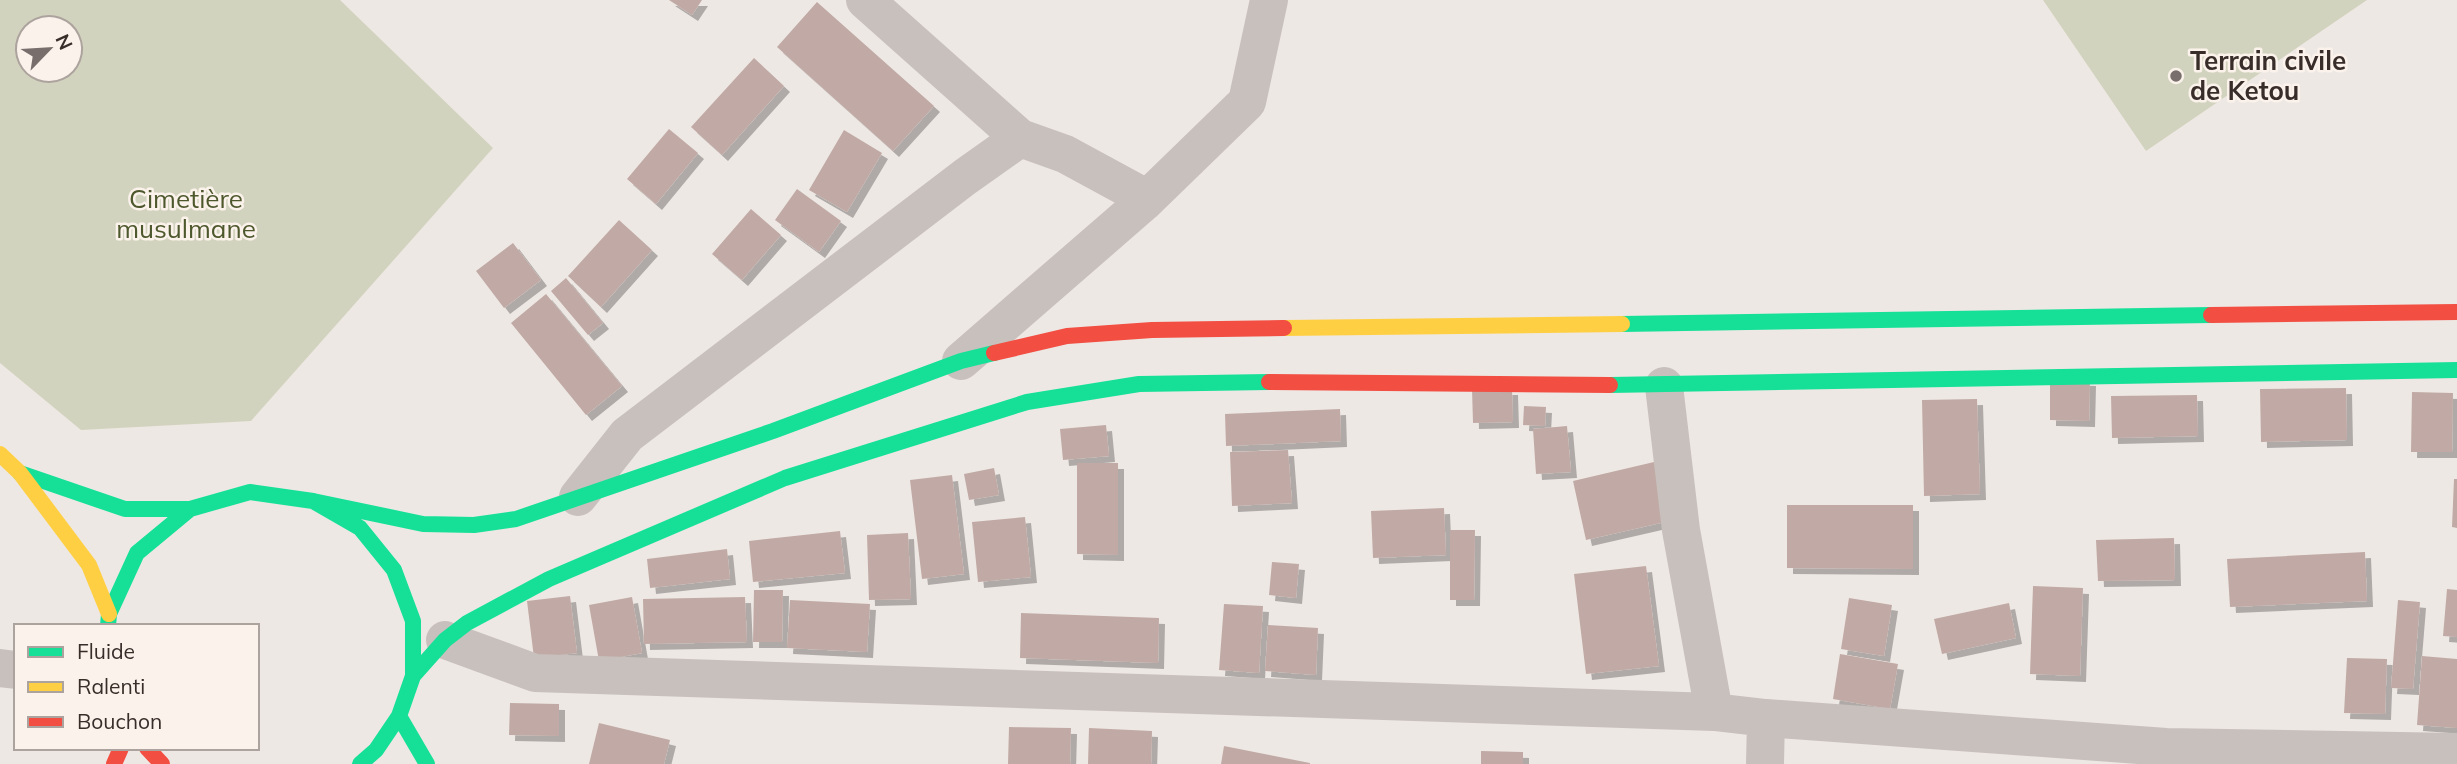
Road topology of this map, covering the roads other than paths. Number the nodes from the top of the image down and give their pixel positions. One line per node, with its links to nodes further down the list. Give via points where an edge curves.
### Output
1 (865, 0): 3 (street)
2 (1269, 0): 4 (street, via 1247,102)
3 (1020, 138): 4 (street, via 1065,154 1135,192); 11 (street, via 627,435)
4 (1143, 203): 6 (street)
5 (2457, 312): 6 (main road, via 1152,330 1067,336)
6 (961, 361): 11 (main road)
7 (2457, 370): 8 (main road)
8 (1664, 386): 15 (main road, via 1139,384 1027,402 785,478 549,579 467,623); 17 (street, via 1681,530)
9 (0, 454): 10 (main road)
10 (20, 473): 13 (main road, via 125,509); 14 (main road, via 89,565)
11 (578, 497): 12 (main road, via 516,519 474,525 424,524)
12 (313, 501): 13 (main road, via 250,492); 16 (main road, via 360,528 394,570 413,621)
13 (190, 509): 14 (main road, via 137,553)
14 (108, 620)
15 (445, 640): 16 (main road); 17 (street, via 535,673)
16 (413, 676): 18 (main road)
17 (1714, 712): 19 (street)
18 (399, 716): 24 (main road, via 376,750); 25 (main road)
19 (1766, 719): 22 (street); 26 (street)
20 (149, 750): 23 (main road)
21 (2457, 752): 22 (street)
22 (2165, 755)
23 (162, 764)
24 (360, 764)
25 (427, 764)
26 (1765, 764)

